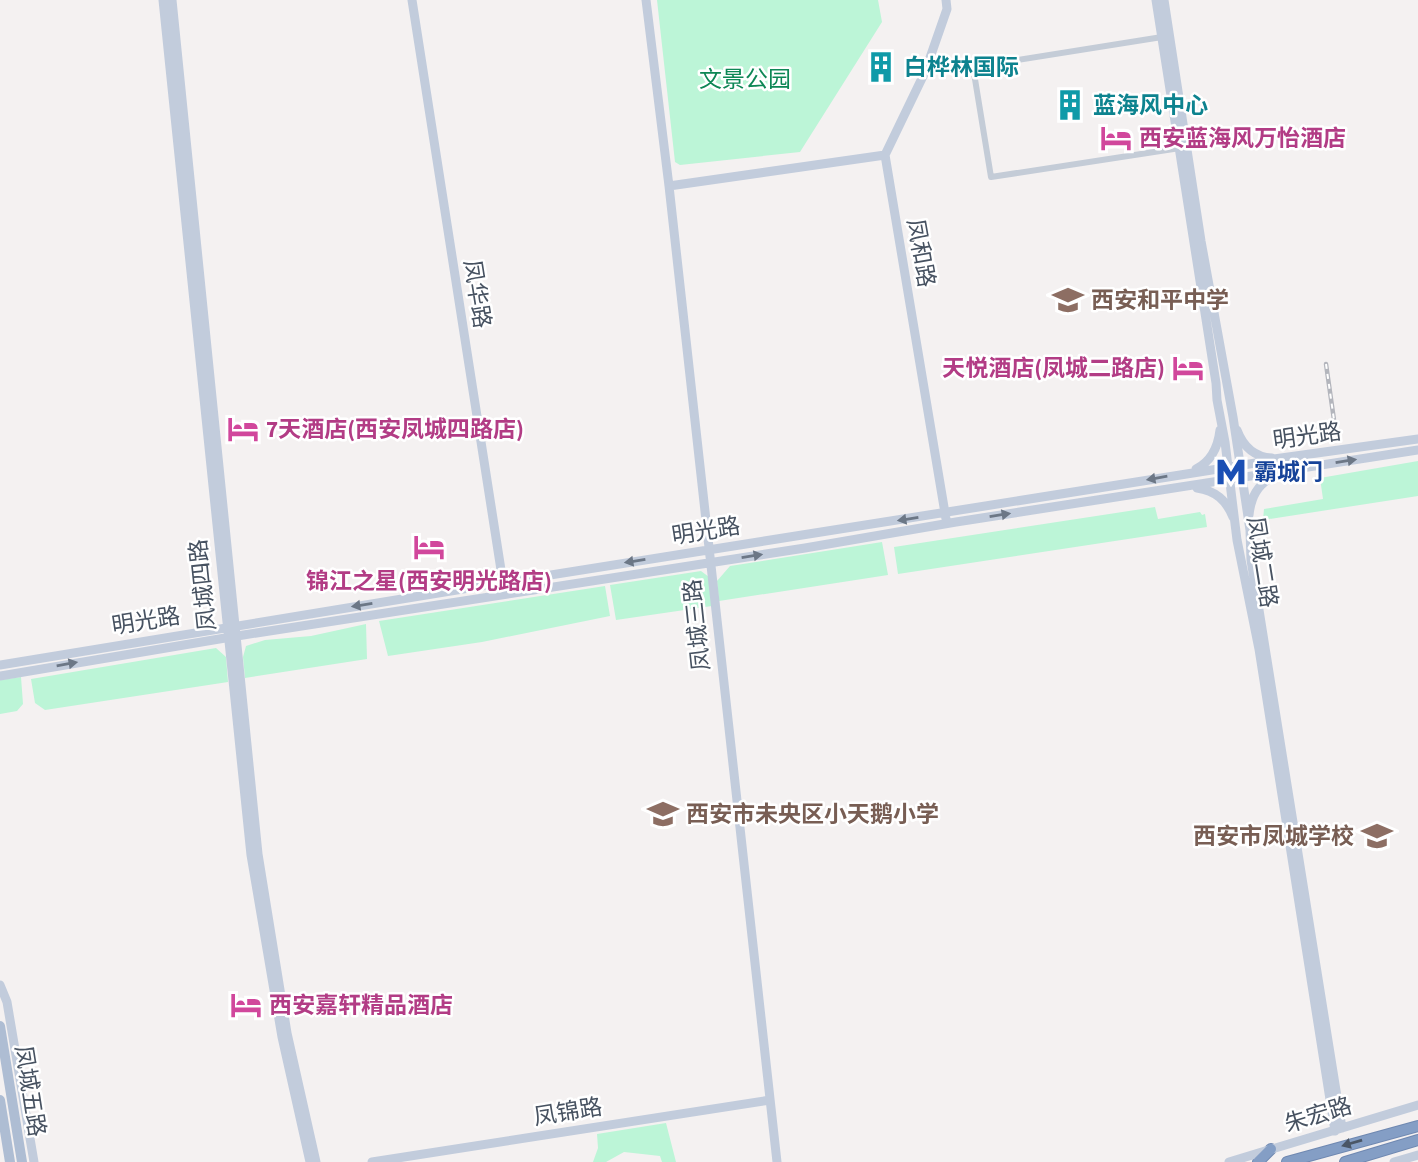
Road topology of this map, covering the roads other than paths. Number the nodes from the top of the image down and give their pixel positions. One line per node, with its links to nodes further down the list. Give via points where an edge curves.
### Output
1 (163, 0): 29 (main road, 凤城四路)
2 (172, 0): 29 (main road, 凤城四路)
3 (412, 0): 27 (main road, 凤华路)
4 (646, 0): 11 (main road, 凤城三路)
5 (946, 0): 10 (main road, via 925,72)
6 (1156, 0): 8 (main road, 凤城二路)
7 (1164, 0): 12 (main road, 凤城二路)
8 (1162, 37): 9 (main road, 凤城二路); 9 (street, via 974,67 991,177)
9 (1180, 148): 13 (main road, 凤城二路)
10 (885, 155): 11 (main road); 22 (main road, 凤和路)
11 (669, 186): 25 (main road, 凤城三路)
12 (1233, 417): 16 (main road, via 1245,446 1259,456); 17 (main road, 凤城二路)
13 (1220, 425): 17 (main road, 凤城二路); 19 (main road, via 1217,448 1209,460)
14 (1418, 439): 16 (main road, 明光路)
15 (1418, 450): 18 (main road, 明光路, one-way to 15)
16 (1274, 458): 17 (main road, 明光路)
17 (1233, 467): 19 (main road, 明光路); 20 (main road, 凤城二路)
18 (1286, 472): 20 (main road, 明光路); 23 (main road, via 1257,489)
19 (1179, 474): 22 (main road, 明光路, one-way to 22)
20 (1235, 480): 21 (main road, 明光路); 23 (main road, 凤城二路); 24 (main road, 凤城二路)
21 (1182, 487): 22 (main road, 明光路, one-way to 21); 24 (main road, via 1219,496)
22 (946, 519): 25 (main road, 明光路, one-way to 25); 26 (main road, 明光路, one-way to 22)
23 (1248, 520): 38 (main road, 凤城二路)
24 (1236, 527): 38 (main road, 凤城二路)
25 (708, 550): 26 (main road, 凤城三路); 27 (main road, 明光路, one-way to 27)
26 (710, 563): 28 (main road, 明光路); 35 (main road, 凤城三路)
27 (503, 583): 28 (main road, 凤华路); 29 (main road, 明光路, one-way to 29)
28 (505, 594): 29 (main road, 明光路)
29 (232, 632): 30 (main road, 明光路); 31 (main road, 明光路, one-way to 29); 45 (main road, 凤城四路, via 251,855 282,1037); 46 (main road, 凤城四路, via 258,854 287,1032)
30 (0, 665)
31 (0, 676)
32 (0, 985): 44 (main road, via 7,1002)
33 (0, 1026): 43 (main road, 凤城五路)
34 (0, 1100): 42 (main road, 凤城五路)
35 (770, 1100): 47 (main road, 凤锦路); 48 (main road, 凤城三路)
36 (1418, 1105): 38 (main road, 朱宏路)
37 (1418, 1126): 51 (highway, one-way to 51)
38 (1339, 1129): 40 (main road, 朱宏路)
39 (1418, 1140): 52 (highway)
40 (1271, 1149): 49 (main road, 朱宏路); 50 (highway)
41 (1418, 1155): 53 (main road)
42 (10, 1162)
43 (22, 1162)
44 (34, 1162)
45 (310, 1162)
46 (316, 1162)
47 (372, 1162)
48 (777, 1162)
49 (1228, 1162)
50 (1258, 1162)
51 (1287, 1162)
52 (1345, 1162)
53 (1394, 1162)

